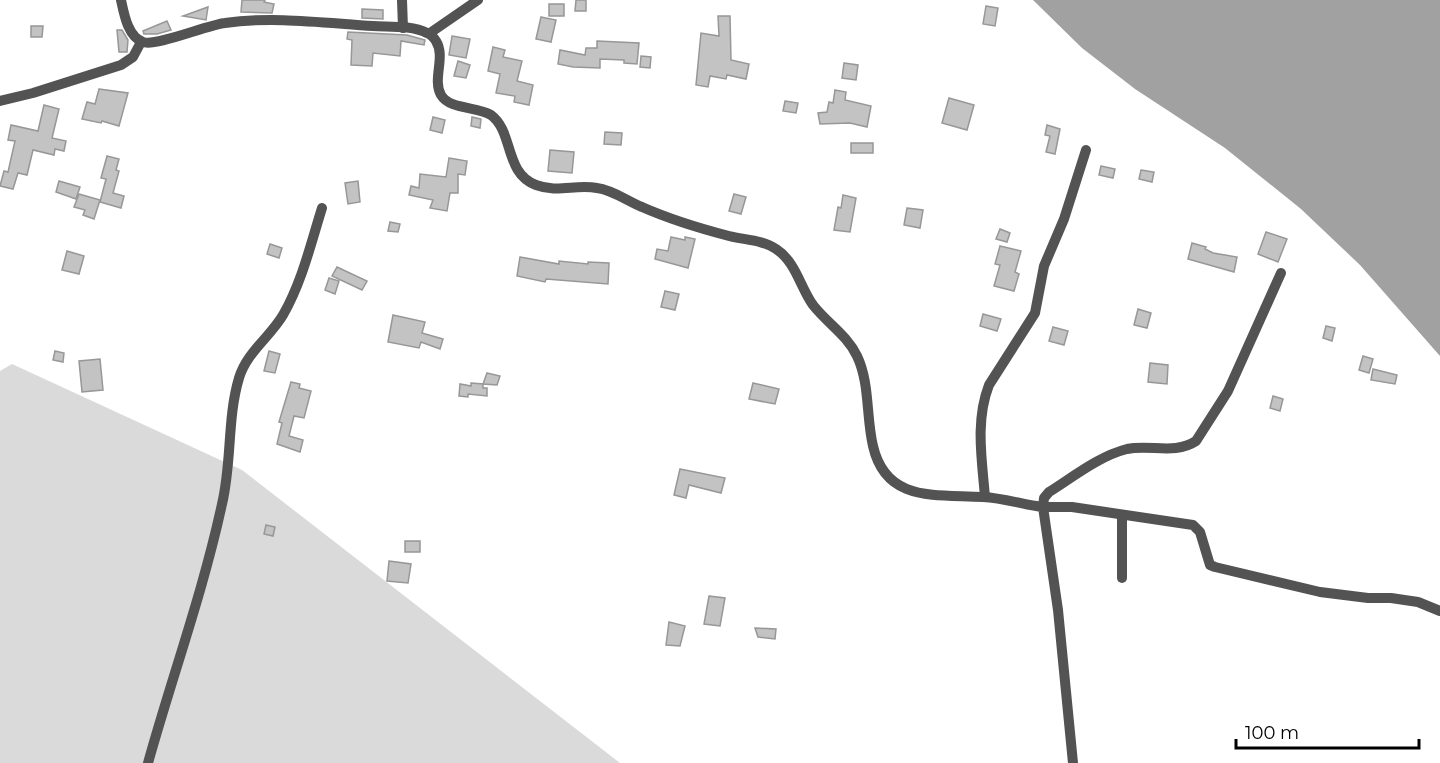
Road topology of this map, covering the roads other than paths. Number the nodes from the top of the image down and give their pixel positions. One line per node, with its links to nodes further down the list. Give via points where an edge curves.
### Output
1 (121, 0): 6 (street, via 131,31)
2 (402, 0): 4 (street)
3 (478, 0): 5 (street)
4 (403, 28): 5 (street); 6 (street, via 296,21 227,23 155,43)
5 (430, 33): 11 (street, via 438,43 438,85 442,97 493,116 523,177 558,190 598,188 642,207 776,249 788,260 809,300 847,339 858,357 873,448 885,477 896,485 934,495)
6 (141, 42): 7 (street, via 133,57 121,65)
7 (0, 100)
8 (1086, 150): 11 (street, via 1044,266 1035,313 984,398 980,431)
9 (322, 208): 16 (street, via 290,302 258,344 240,377 234,399 228,476 215,537)
10 (1281, 273): 12 (street, via 1228,392 1196,441 1171,449 1128,449 1100,460 1049,492)
11 (985, 497): 12 (street)
12 (1043, 507): 13 (street); 17 (street)
13 (1122, 515): 14 (street); 15 (street, via 1193,525 1207,560 1215,567 1320,592 1418,602)
14 (1122, 578)
15 (1440, 611)
16 (148, 763)
17 (1073, 763)

